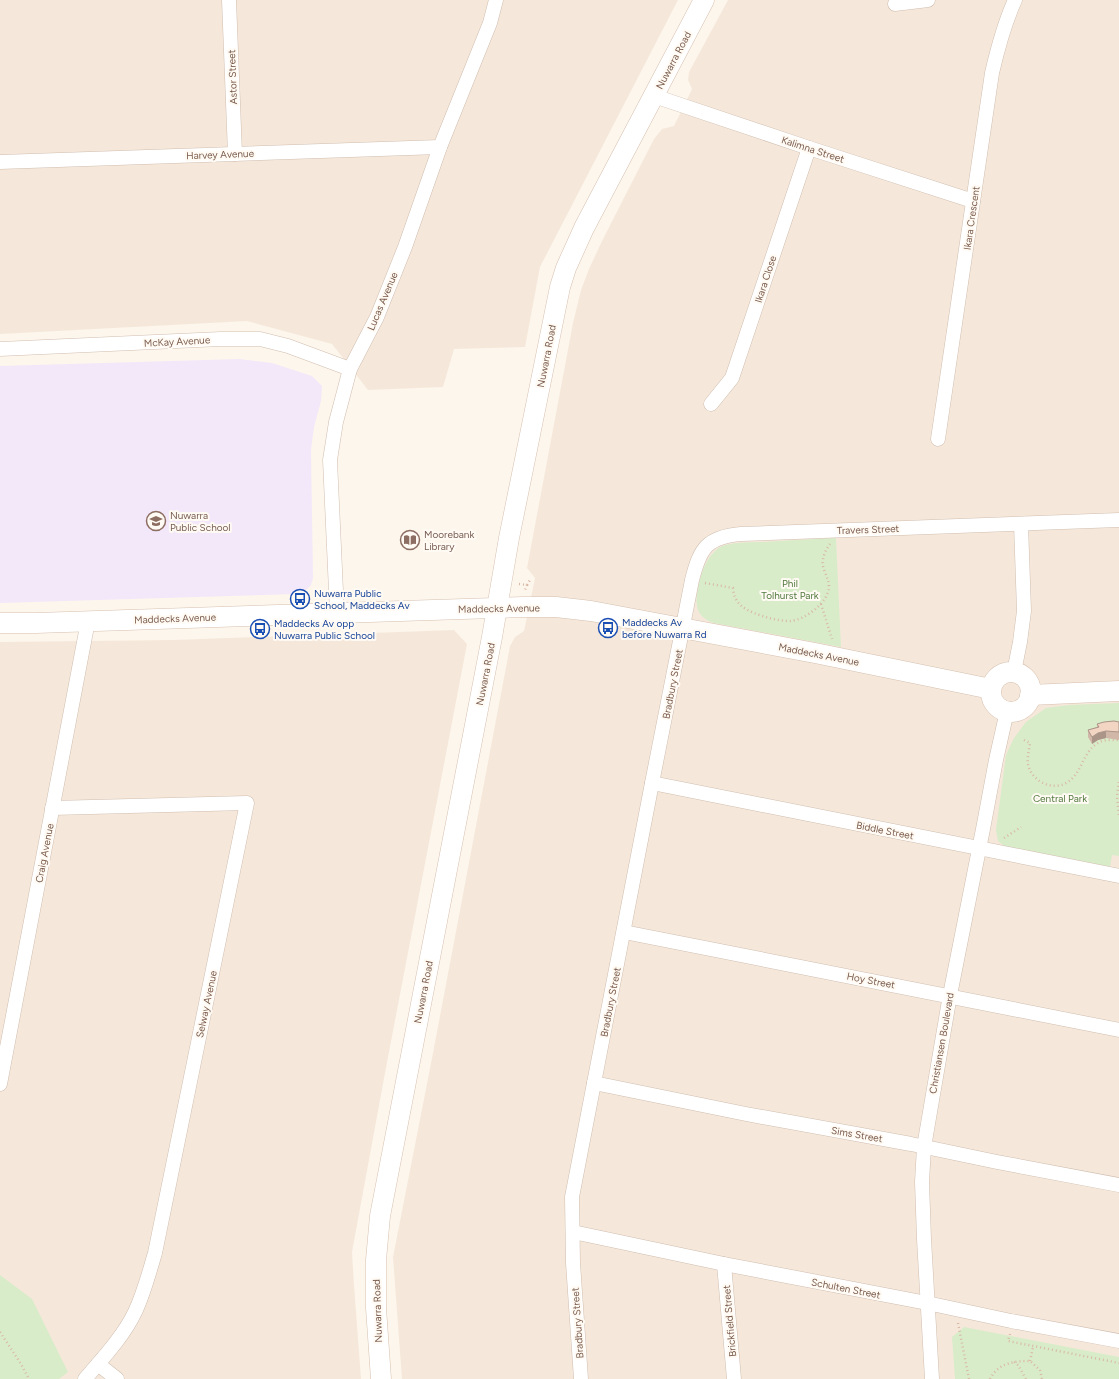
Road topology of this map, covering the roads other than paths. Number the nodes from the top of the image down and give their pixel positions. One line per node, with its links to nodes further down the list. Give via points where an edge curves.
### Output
1 (229, 0): 10 (street, Astor Street)
2 (496, 0): 8 (street, Lucas Avenue, via 490,23)
3 (704, 0): 7 (main road, Nuwarra Road)
4 (928, 0): 6 (street)
5 (1015, 0): 12 (street, Ikara Crescent, via 1005,22 995,61)
6 (895, 4)
7 (654, 96): 9 (street, Kalimna Street); 19 (main road, Nuwarra Road, via 584,228 560,287 509,538)
8 (440, 147): 10 (street, Harvey Avenue); 14 (street, Lucas Avenue, via 377,317)
9 (809, 148): 12 (street, Kalimna Street); 15 (street, Ikara Close, via 732,378)
10 (235, 154): 11 (street, Harvey Avenue)
11 (0, 162)
12 (973, 201): 16 (street, Ikara Crescent)
13 (0, 349): 14 (street, McKay Avenue, via 260,339 288,346)
14 (350, 369): 20 (street, Lucas Avenue, via 336,422 330,460)
15 (711, 404)
16 (938, 438)
17 (1119, 520): 18 (street, Travers Street)
18 (1021, 524): 23 (street, Travers Street, via 727,535 705,547 699,556); 24 (street, via 1024,611)
19 (498, 608): 20 (main road, Maddecks Avenue); 23 (main road, Maddecks Avenue, via 574,608); 47 (main road, Nuwarra Road, via 380,1216 376,1294)
20 (337, 613): 21 (main road, Maddecks Avenue)
21 (88, 621): 22 (main road, Maddecks Avenue); 30 (street, Craig Avenue)
22 (0, 623)
23 (683, 629): 25 (main road, Maddecks Avenue); 29 (street, Bradbury Street)
24 (1014, 672): 25 (main road, via 997,677); 27 (main road, via 1029,683)
25 (991, 688): 28 (main road, via 993,702)
26 (1119, 691): 27 (main road)
27 (1030, 695): 28 (main road, via 1021,709)
28 (1008, 711): 31 (street, Christiansen Boulevard)
29 (652, 783): 31 (street, Biddle Street); 33 (street, Bradbury Street)
30 (52, 808): 37 (street, Craig Avenue); 44 (street, Selway Avenue, via 247,803 155,1253 145,1289 134,1313 108,1354)
31 (979, 849): 32 (street, Biddle Street); 34 (street, Christiansen Boulevard)
32 (1119, 876)
33 (624, 932): 34 (street, Hoy Street); 36 (street, Bradbury Street)
34 (950, 995): 35 (street, Hoy Street); 38 (street, Christiansen Boulevard)
35 (1119, 1030)
36 (594, 1083): 38 (street, Sims Street); 40 (street, Bradbury Street, via 572,1197)
37 (0, 1084)
38 (924, 1147): 39 (street, Sims Street); 42 (street, Christiansen Boulevard)
39 (1119, 1185)
40 (573, 1232): 41 (street, Schulten Street); 48 (street, Bradbury Street)
41 (724, 1264): 42 (street, Schulten Street); 49 (street, Brickfield Street)
42 (927, 1303): 43 (street, Schulten Street); 50 (street, Christiansen Boulevard)
43 (1119, 1341)
44 (98, 1364): 45 (street, Selway Avenue); 46 (street)
45 (85, 1379)
46 (117, 1379)
47 (381, 1379)
48 (581, 1379)
49 (734, 1379)
50 (932, 1379)

